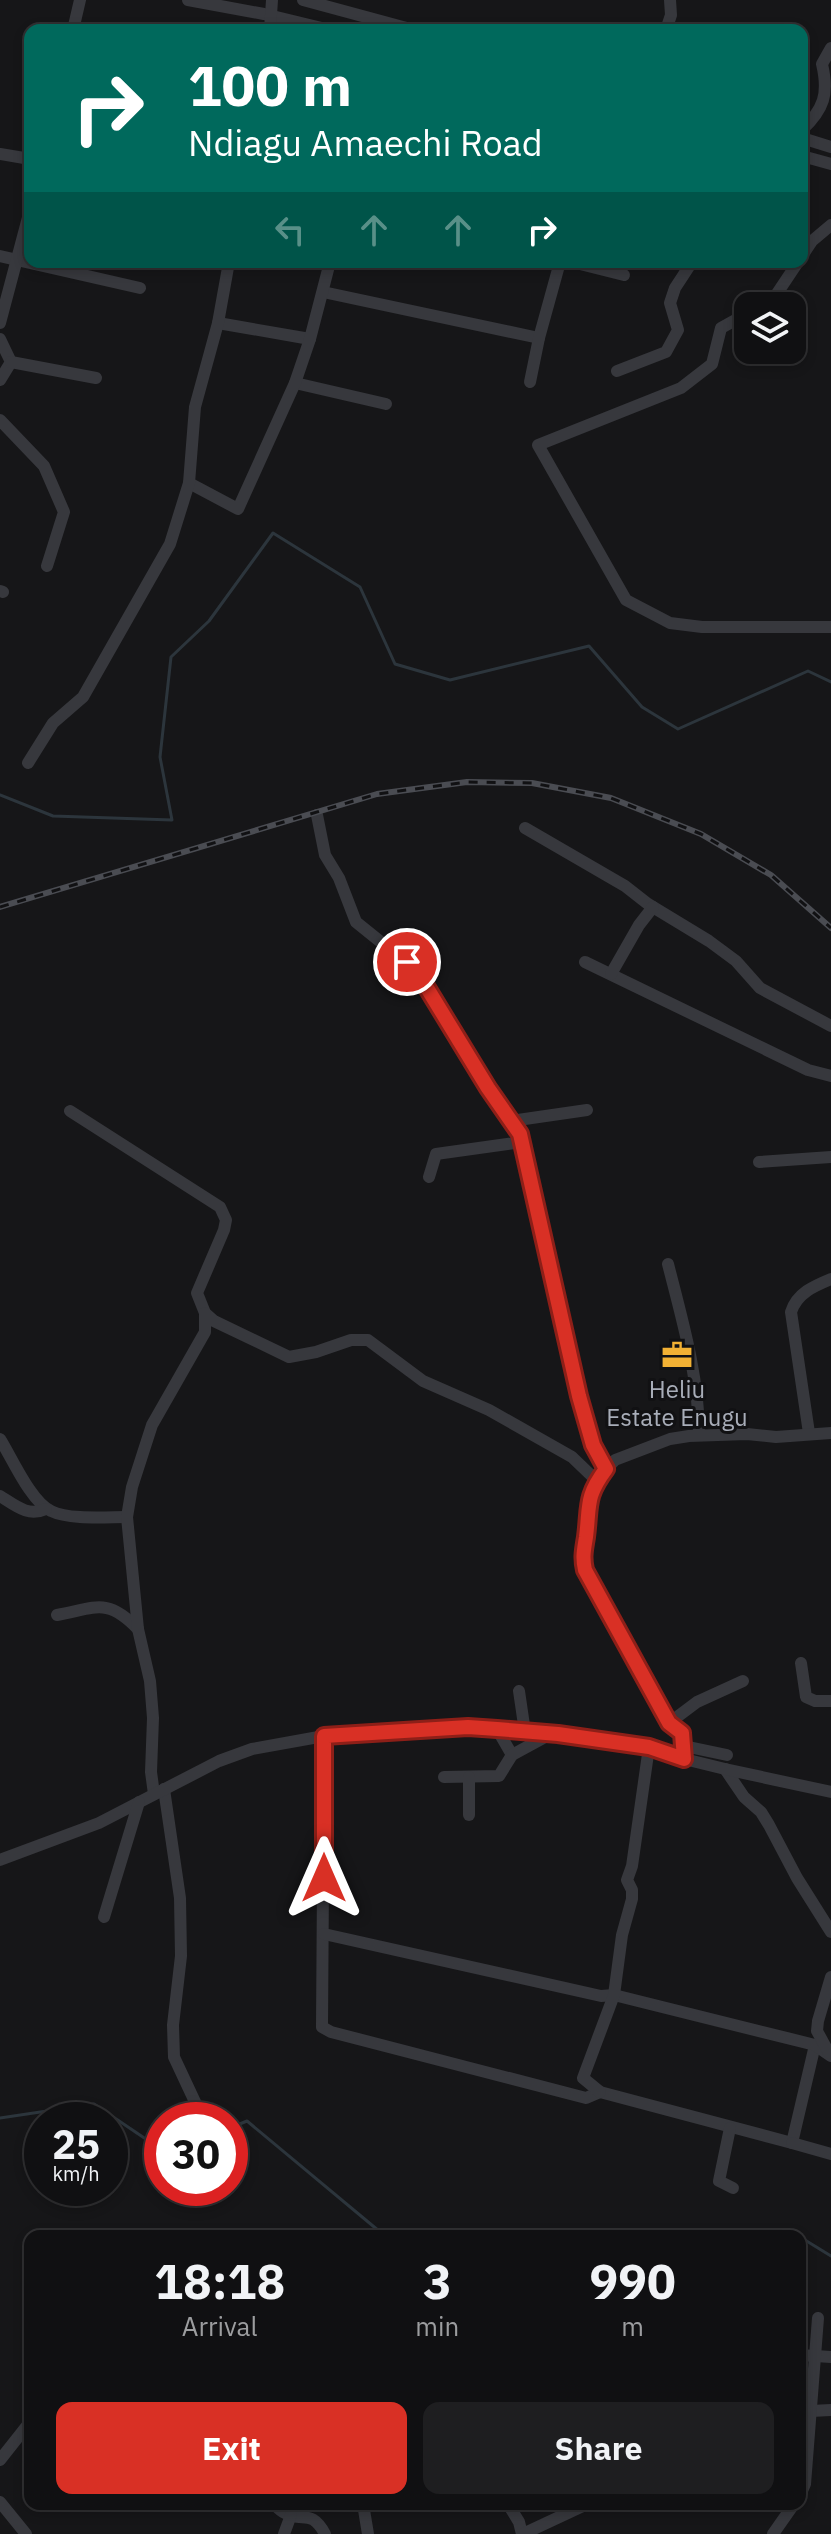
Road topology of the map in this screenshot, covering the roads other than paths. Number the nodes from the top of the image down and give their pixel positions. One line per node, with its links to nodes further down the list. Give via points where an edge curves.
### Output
1 (80, 0): 7 (street)
2 (188, 0): 6 (street)
3 (272, 0): 6 (street)
4 (303, 0): 10 (street)
5 (670, 0): 11 (street)
6 (273, 16): 8 (street); 9 (street)
7 (74, 24)
8 (271, 24)
9 (306, 24)
10 (392, 24)
11 (668, 24)
12 (831, 48): 13 (street, via 822,64 826,82 819,114)
13 (808, 124)
14 (808, 140): 15 (street)
15 (831, 147)
16 (0, 154): 17 (street)
17 (24, 158)
18 (808, 158): 19 (street)
19 (831, 164)
20 (831, 225): 22 (street)
21 (24, 232): 24 (street)
22 (808, 247)
23 (0, 256): 24 (street)
24 (16, 261): 25 (street); 38 (street)
25 (24, 263)
26 (48, 268): 34 (street)
27 (228, 268): 39 (street)
28 (329, 268): 35 (street)
29 (558, 268): 40 (street)
30 (596, 268): 33 (street)
31 (688, 268): 44 (street, via 670,303 678,330 666,352)
32 (794, 268): 36 (street)
33 (624, 275)
34 (140, 288)
35 (323, 292): 40 (street); 42 (street)
36 (778, 292)
37 (734, 321): 53 (street, via 721,328 712,364 681,388 538,445 626,600 670,623)
38 (0, 323)
39 (218, 323): 42 (street); 51 (street, via 195,407)
40 (539, 338): 47 (street)
41 (0, 339): 43 (street)
42 (310, 339): 48 (street)
43 (11, 362): 45 (street); 46 (street)
44 (617, 371)
45 (96, 378)
46 (0, 380)
47 (530, 382)
48 (295, 383): 49 (street); 51 (street, via 238,509)
49 (386, 404)
50 (0, 420): 52 (street, via 44,466 64,512)
51 (189, 483): 54 (street, via 170,544 83,697 53,723)
52 (47, 566)
53 (831, 627)
54 (28, 763)
55 (317, 815): 64 (street, via 325,855 356,922 413,968)
56 (525, 828): 57 (street)
57 (653, 907): 59 (street); 60 (street, via 736,961 760,988)
58 (585, 962): 59 (street)
59 (611, 974): 61 (street, via 808,1070)
60 (831, 1026)
61 (831, 1076)
62 (587, 1110): 64 (street)
63 (70, 1111): 71 (street, via 220,1207 224,1230 197,1293)
64 (511, 1121): 65 (street)
65 (522, 1142): 68 (street, via 436,1154); 78 (street, via 579,1396)
66 (831, 1157): 67 (street)
67 (759, 1162)
68 (429, 1177)
69 (668, 1264): 76 (street, via 689,1351)
70 (831, 1279): 74 (street, via 800,1296 791,1312)
71 (205, 1313): 72 (street); 73 (street)
72 (221, 1325): 73 (street); 79 (street, via 289,1357 368,1340 423,1381 489,1410 572,1457)
73 (205, 1332): 82 (street, via 152,1425)
74 (809, 1433): 75 (street); 76 (street)
75 (831, 1433)
76 (699, 1435): 78 (street, via 625,1455)
77 (0, 1439): 81 (street)
78 (606, 1469): 79 (street)
79 (597, 1481): 89 (street, via 586,1512 585,1570)
80 (0, 1496): 81 (street, via 22,1510)
81 (46, 1509): 82 (street)
82 (127, 1517): 84 (street)
83 (57, 1615): 84 (street, via 109,1606)
84 (138, 1629): 101 (street, via 150,1681)
85 (801, 1663): 88 (street, via 806,1697)
86 (743, 1681): 89 (street, via 697,1702)
87 (519, 1691): 91 (street)
88 (831, 1701)
89 (669, 1723): 95 (street, via 682,1733)
90 (497, 1729): 91 (street); 93 (street); 96 (street)
91 (525, 1732): 92 (street)
92 (558, 1734): 94 (street); 96 (street, via 539,1738)
93 (324, 1736): 101 (street, via 252,1749); 108 (street)
94 (649, 1747): 95 (street); 110 (street, via 627,1880 632,1899)
95 (684, 1753): 97 (street); 98 (street)
96 (512, 1755): 100 (street, via 500,1782)
97 (727, 1755)
98 (725, 1769): 102 (street); 107 (street, via 761,1812)
99 (444, 1777): 100 (street)
100 (469, 1777): 104 (street)
101 (159, 1792): 103 (street); 114 (street, via 180,1898 174,2057)
102 (831, 1792)
103 (139, 1802): 105 (street); 106 (street)
104 (469, 1815)
105 (0, 1860)
106 (104, 1917)
107 (831, 1932)
108 (324, 1934): 110 (street, via 485,1972); 113 (street, via 322,2027 586,2098)
109 (831, 1977): 112 (street, via 817,2031)
110 (614, 1995): 111 (street); 113 (street, via 583,2078)
111 (815, 2045): 112 (street); 116 (street)
112 (831, 2056)
113 (600, 2092): 115 (street)
114 (195, 2102)
115 (730, 2128): 116 (street); 118 (street, via 719,2181)
116 (792, 2143): 117 (street)
117 (831, 2154)
118 (733, 2188)
119 (818, 2318): 121 (street)
120 (806, 2356): 121 (street)
121 (817, 2357): 122 (street); 124 (street)
122 (831, 2357)
123 (831, 2410): 124 (street)
124 (811, 2411): 127 (street)
125 (24, 2430): 126 (street)
126 (0, 2460)
127 (806, 2472)
128 (0, 2502): 135 (street)
129 (283, 2510): 134 (street)
130 (364, 2510): 138 (street)
131 (512, 2510): 139 (street)
132 (574, 2510): 139 (street)
133 (790, 2510): 140 (street)
134 (291, 2515): 136 (street); 137 (street, via 315,2519)
135 (26, 2534)
136 (284, 2534)
137 (325, 2534)
138 (368, 2534)
139 (522, 2534)
140 (773, 2534)

